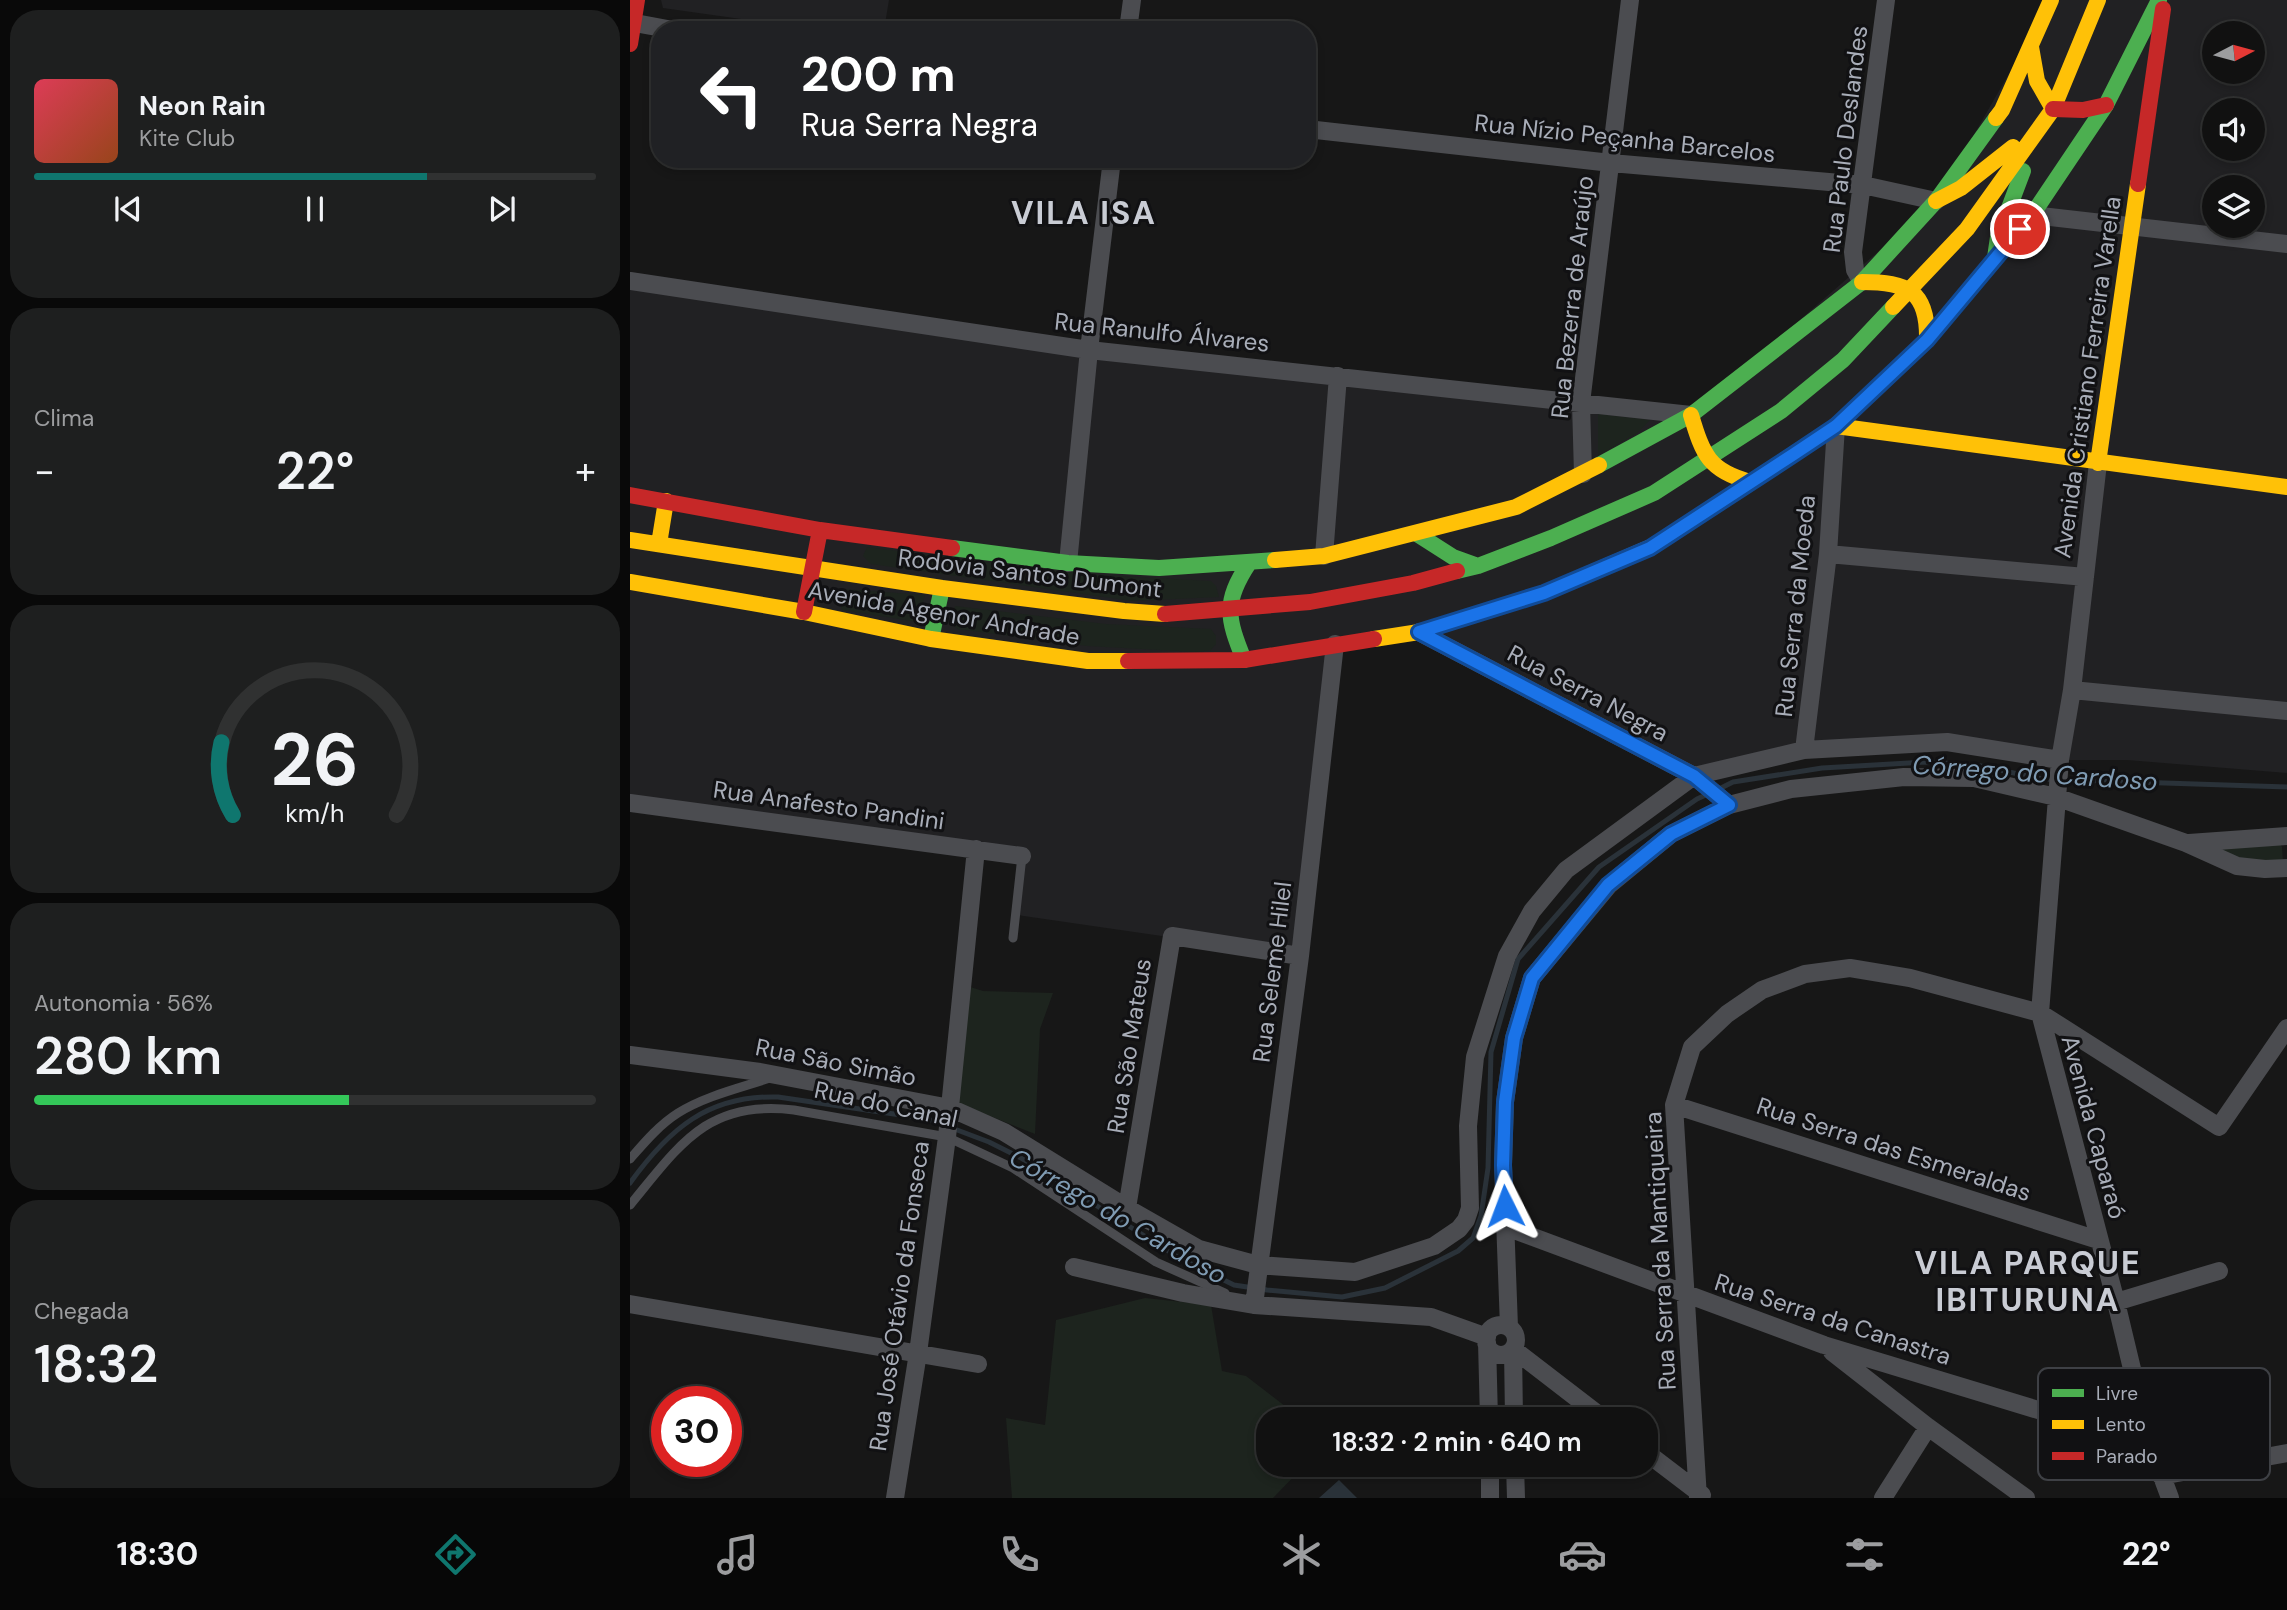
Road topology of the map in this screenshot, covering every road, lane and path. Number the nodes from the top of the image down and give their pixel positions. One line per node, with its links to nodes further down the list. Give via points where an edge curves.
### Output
1 (637, 0): 10 (main road)
2 (1132, 0): 9 (street)
3 (1630, 0): 18 (street, Rua Bezerra de Araújo)
4 (1886, 0): 20 (street, Rua Paulo Deslandes)
5 (2051, 0): 13 (main road)
6 (2098, 0): 15 (main road, Rodovia Santos Dumont)
7 (2159, 0): 14 (main road, Avenida Agenor Andrade)
8 (2165, 0): 23 (main road, Avenida Cristiano Ferreira Varella)
9 (1129, 21)
10 (632, 23): 11 (street); 12 (main road)
11 (651, 26)
12 (630, 44)
13 (2031, 47): 15 (main road, via 2038,80); 21 (main road, via 2002,110)
14 (2106, 106): 15 (main road); 22 (main road, Avenida Agenor Andrade)
15 (2053, 110): 17 (main road, Rodovia Santos Dumont)
16 (1316, 129): 18 (street, Rua Nízio Peçanha Barcelos)
17 (2029, 142): 21 (main road, via 2009,148 1961,188); 25 (main road); 28 (main road, Rodovia Santos Dumont, via 1968,229)
18 (1611, 163): 20 (street, Rua Nízio Peçanha Barcelos); 32 (street, Rua Bezerra de Araújo)
19 (1111, 168): 30 (street)
20 (1863, 185): 21 (street, Rua Nízio Peçanha Barcelos); 27 (street, Rua Paulo Deslandes, via 1853,252)
21 (1936, 201): 27 (main road)
22 (2032, 215): 23 (street); 25 (main road, Avenida Agenor Andrade)
23 (2131, 227): 24 (street); 36 (main road, Avenida Cristiano Ferreira Varella)
24 (2287, 244)
25 (1995, 258): 29 (main road, Avenida Agenor Andrade)
26 (630, 281): 30 (street, Rua Ranulfo Álvares)
27 (1862, 282): 28 (main road, via 1890,282); 33 (main road)
28 (1912, 290): 29 (main road, via 1926,313); 35 (main road, Rodovia Santos Dumont, via 1843,360 1781,411)
29 (1927, 340): 34 (main road, Avenida Agenor Andrade)
30 (1089, 350): 31 (street, Rua Ranulfo Álvares); 48 (street)
31 (1338, 376): 32 (street, Rua Ranulfo Álvares); 47 (street)
32 (1581, 403): 33 (street, Rua Ranulfo Álvares); 37 (street, Rua Bezerra de Araújo)
33 (1691, 415): 35 (main road); 37 (main road)
34 (1836, 426): 36 (main road); 38 (main road, Avenida Agenor Andrade); 46 (street, Rua Serra da Moeda)
35 (1709, 459): 38 (main road, via 1726,476); 51 (main road, Rodovia Santos Dumont, via 1654,493)
36 (2098, 463): 39 (main road); 52 (street, Avenida Cristiano Ferreira Varella)
37 (1583, 474): 43 (main road, via 1516,507)
38 (1751, 482): 57 (main road, Avenida Agenor Andrade, via 1650,548 1544,593)
39 (2287, 488)
40 (630, 495): 41 (main road)
41 (666, 501): 42 (main road); 45 (main road)
42 (820, 530): 48 (main road); 50 (main road)
43 (1417, 534): 47 (main road); 51 (main road)
44 (630, 540): 45 (main road, Rodovia Santos Dumont)
45 (659, 544): 50 (main road, Rodovia Santos Dumont)
46 (1828, 554): 52 (street); 63 (street, Rua Serra da Moeda)
47 (1324, 556): 49 (main road)
48 (1068, 563): 49 (main road, via 1159,568)
49 (1249, 563): 55 (main road, via 1235,583)
50 (812, 566): 54 (main road, Rodovia Santos Dumont); 56 (main road)
51 (1478, 566): 55 (main road, Rodovia Santos Dumont, via 1310,602)
52 (2085, 577): 61 (street, Avenida Cristiano Ferreira Varella)
53 (630, 582): 56 (main road, Avenida Agenor Andrade)
54 (942, 588): 55 (main road, Rodovia Santos Dumont, via 1124,611); 58 (main road)
55 (1226, 610): 60 (main road)
56 (804, 612): 58 (main road, Avenida Agenor Andrade)
57 (1419, 632): 59 (main road, Avenida Agenor Andrade); 65 (street, Rua Serra Negra)
58 (931, 639): 60 (main road, Avenida Agenor Andrade, via 1088,661)
59 (1335, 644): 60 (main road, Avenida Agenor Andrade); 75 (street, Rua Seleme Hilel)
60 (1244, 660)
61 (2072, 690): 62 (street); 64 (street, Avenida Cristiano Ferreira Varella)
62 (2287, 711)
63 (1804, 750): 64 (street, via 1947,742); 65 (street)
64 (2060, 760): 66 (street, Avenida Caparaó)
65 (1694, 776): 68 (street, Rua Serra Negra); 88 (street, Rua do Canal, via 1566,870 1532,911 1507,957 1475,1057 1468,1126 1470,1208 1459,1229 1434,1245 1354,1272)
66 (2056, 797): 68 (street, via 1974,778 1904,777 1791,789); 70 (street); 76 (street, Avenida Caparaó)
67 (630, 803): 71 (street, Rua Anafesto Pandini)
68 (1729, 805): 86 (street, via 1671,834 1608,885 1532,978 1514,1038 1505,1102)
69 (2287, 836): 70 (street)
70 (2186, 843): 73 (street, via 2237,866)
71 (976, 849): 72 (street, Rua Anafesto Pandini); 81 (street, Rua José Otávio da Fonseca)
72 (1022, 856): 74 (lane)
73 (2287, 868)
74 (1013, 939)
75 (1300, 956): 85 (street, Rua São Mateus, via 1172,936); 88 (street, Rua Seleme Hilel)
76 (2040, 1013): 77 (street, Rua Serra da Mantiqueira, via 2219,1127); 80 (street, Rua Serra da Mantiqueira, via 1910,978 1850,968 1805,974 1762,990 1692,1046); 87 (street, Avenida Caparaó)
77 (2287, 1028)
78 (630, 1055): 79 (street, Rua São Simão)
79 (779, 1076): 81 (street, Rua São Simão); 83 (lane, via 678,1113)
80 (1674, 1105): 87 (street, Rua Serra das Esmeraldas); 91 (street, Rua Serra da Mantiqueira)
81 (950, 1108): 82 (street, Rua José Otávio da Fonseca); 85 (street, Rua do Canal, via 1004,1132)
82 (947, 1137): 84 (lane, Rua do Canal, via 770,1107 725,1116 705,1124 679,1147); 94 (lane, Rua do Canal, via 1013,1168 1156,1262); 99 (street, Rua José Otávio da Fonseca)
83 (630, 1160)
84 (630, 1205)
85 (1127, 1208): 88 (street, Rua do Canal, via 1199,1249)
86 (1506, 1227): 91 (street, Rua Serra da Canastra); 95 (street)
87 (2098, 1240): 92 (street, Avenida Caparaó)
88 (1258, 1265): 94 (street, Rua Seleme Hilel)
89 (1074, 1267): 94 (street)
90 (2219, 1271): 92 (street)
91 (1687, 1296): 97 (street, Rua Serra da Canastra); 111 (street, Rua Serra da Mantiqueira)
92 (2116, 1302): 101 (street, Avenida Caparaó)
93 (630, 1304): 99 (street)
94 (1254, 1305): 96 (street, via 1431,1317)
95 (1510, 1327): 96 (street, via 1496,1326); 98 (street, via 1516,1340)
96 (1487, 1339): 98 (street, via 1495,1353); 102 (street)
97 (1824, 1345): 105 (street, Rua Serra da Canastra); 106 (street)
98 (1513, 1349): 103 (street); 104 (street)
99 (918, 1353): 100 (street); 112 (street, Rua José Otávio da Fonseca)
100 (978, 1364)
101 (2132, 1368)
102 (1489, 1407)
103 (1514, 1407)
104 (1588, 1407)
105 (2038, 1410)
106 (1928, 1427): 115 (street); 116 (street)
107 (1658, 1462): 111 (street)
108 (1490, 1477): 113 (street)
109 (1515, 1477): 114 (street)
110 (2163, 1480): 117 (street, Avenida Caparaó)
111 (1701, 1496)
112 (895, 1498)
113 (1490, 1498)
114 (1516, 1498)
115 (1883, 1498)
116 (2026, 1498)
117 (2170, 1498)

